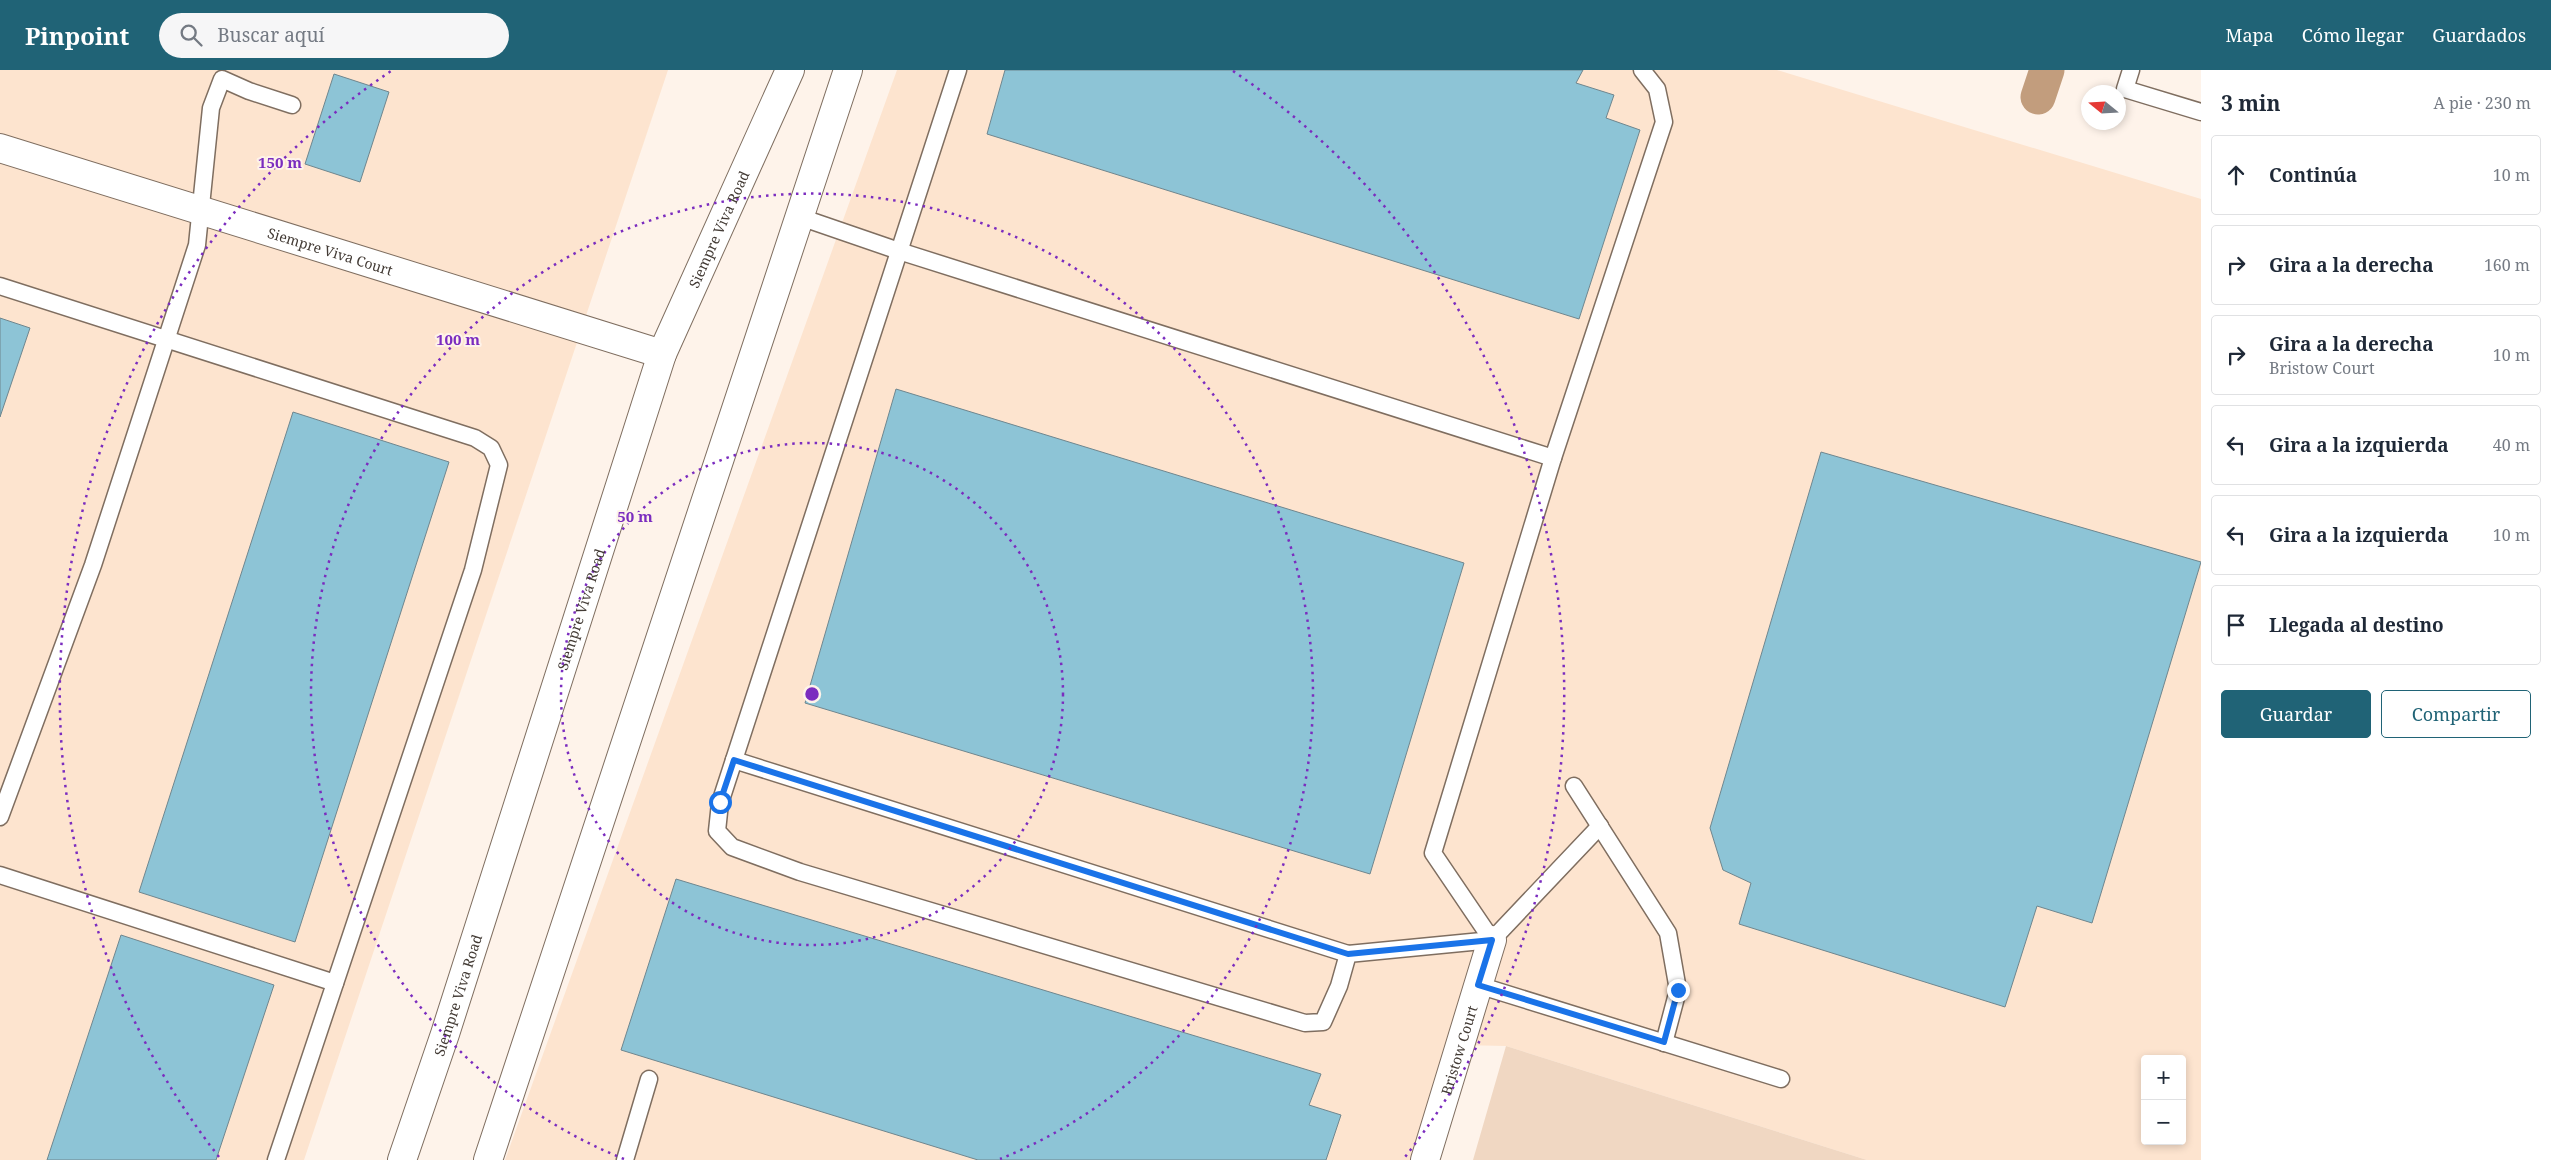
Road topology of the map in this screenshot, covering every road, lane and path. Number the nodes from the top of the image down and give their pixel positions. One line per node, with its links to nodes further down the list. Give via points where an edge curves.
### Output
1 (790, 70): 15 (main road, Siempre Viva Road)
2 (848, 70): 11 (main road)
3 (958, 70): 12 (lane)
4 (1642, 70): 16 (lane, via 1657,89 1664,122)
5 (2131, 70): 8 (lane, via 2126,89)
6 (223, 74): 7 (lane, via 249,91); 10 (lane, via 211,108)
7 (292, 105)
8 (2201, 112)
9 (0, 148): 10 (main road, Siempre Viva Court)
10 (200, 210): 14 (lane, via 197,245); 15 (main road, Siempre Viva Court)
11 (800, 217): 12 (lane); 31 (main road)
12 (899, 251): 16 (lane); 17 (lane)
13 (0, 286): 14 (lane)
14 (166, 339): 19 (lane, via 93,565); 24 (lane, via 475,438 491,448 499,465 473,570)
15 (662, 354): 30 (main road, Siempre Viva Road)
16 (1553, 458): 22 (lane, via 1433,853)
17 (734, 760): 23 (lane); 23 (lane, via 720,802 717,831 732,847 800,872 1305,1023 1322,1022 1339,986)
18 (1574, 786): 20 (lane)
19 (0, 817)
20 (1600, 826): 22 (lane); 26 (lane, via 1668,933 1678,990)
21 (0, 876): 24 (lane)
22 (1492, 940): 23 (lane); 25 (main road, Bristow Court)
23 (1348, 954)
24 (335, 983): 29 (lane)
25 (1478, 985): 26 (lane); 33 (main road, Bristow Court)
26 (1664, 1042): 28 (lane)
27 (649, 1079): 32 (lane)
28 (1781, 1079)
29 (276, 1160)
30 (402, 1160)
31 (488, 1160)
32 (624, 1160)
33 (1425, 1160)

